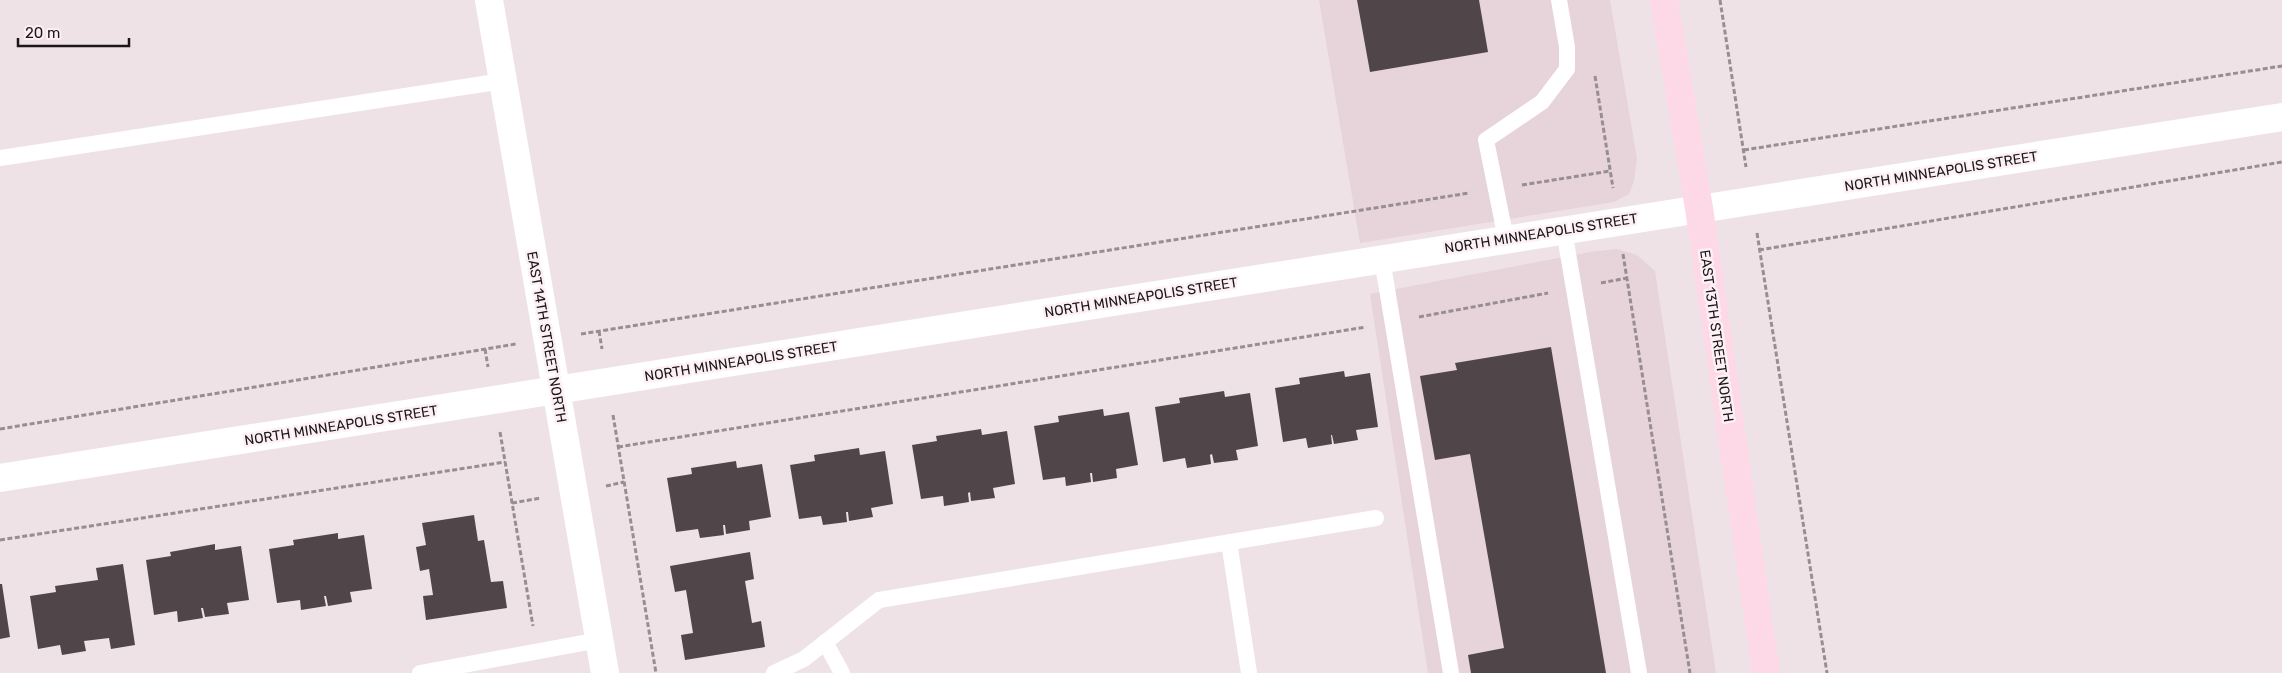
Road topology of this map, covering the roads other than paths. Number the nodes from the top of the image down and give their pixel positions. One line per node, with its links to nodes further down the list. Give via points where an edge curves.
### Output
1 (489, 0): 4 (street, EAST 14TH STREET NORTH)
2 (1559, 0): 9 (lane, via 1567,68 1542,102 1486,140)
3 (1664, 0): 7 (main road, EAST 13TH STREET NORTH)
4 (503, 82): 6 (lane); 11 (street, EAST 14TH STREET NORTH)
5 (2282, 117): 7 (street, NORTH MINNEAPOLIS STREET)
6 (0, 158)
7 (1699, 208): 8 (street, NORTH MINNEAPOLIS STREET); 24 (main road, EAST 13TH STREET NORTH)
8 (1564, 230): 9 (street, NORTH MINNEAPOLIS STREET); 23 (lane)
9 (1506, 239): 10 (street, NORTH MINNEAPOLIS STREET)
10 (1382, 259): 11 (street, NORTH MINNEAPOLIS STREET); 22 (lane)
11 (556, 391): 12 (street, NORTH MINNEAPOLIS STREET); 15 (street, EAST 14TH STREET NORTH)
12 (0, 478)
13 (1376, 518): 14 (lane)
14 (1229, 542): 16 (lane, via 879,600); 21 (lane)
15 (599, 640): 17 (lane); 18 (street, EAST 14TH STREET NORTH)
16 (826, 642): 19 (lane, via 804,659); 20 (lane)
17 (420, 673)
18 (605, 673)
19 (774, 673)
20 (842, 673)
21 (1249, 673)
22 (1451, 673)
23 (1639, 673)
24 (1766, 673)

